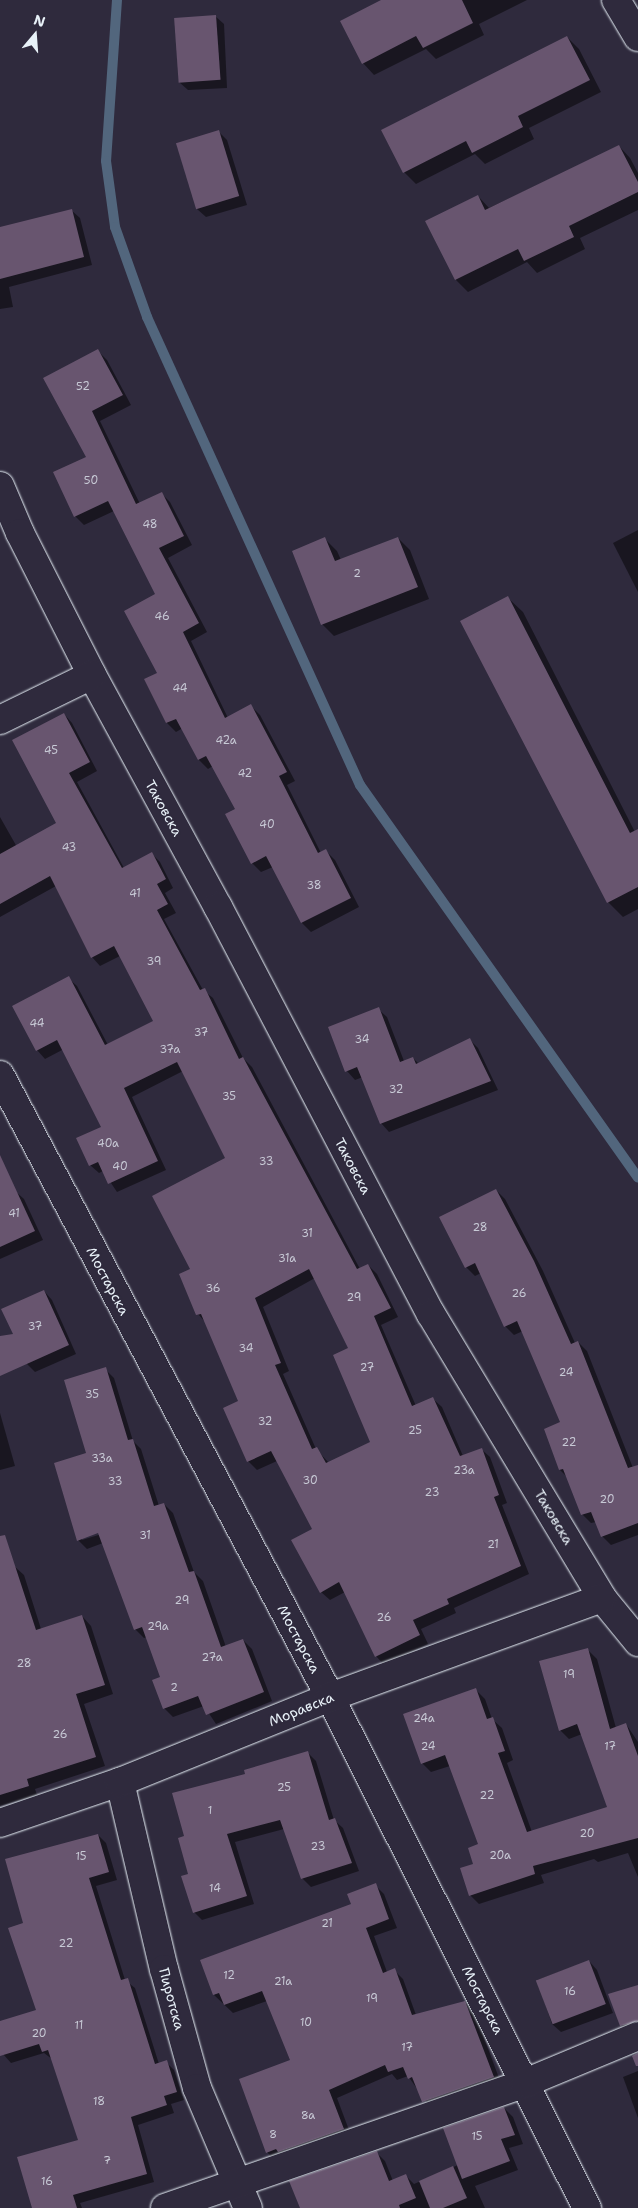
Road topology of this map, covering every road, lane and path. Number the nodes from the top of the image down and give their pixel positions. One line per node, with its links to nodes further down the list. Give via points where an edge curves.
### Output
1 (616, 0): 2 (street)
2 (638, 37)
3 (0, 486): 4 (street, Таковска, via 20,533)
4 (92, 675): 5 (street); 7 (street, Таковска, via 218,907 431,1314)
5 (0, 720)
6 (0, 1075): 9 (street, Мостарска)
7 (602, 1598): 8 (street, Таковска); 9 (street, Моравска)
8 (638, 1642)
9 (330, 1697): 10 (street, Моравска); 13 (street, Мостарска)
10 (120, 1782): 11 (street, Моравска); 14 (street, Пиротска, via 179,2030 197,2088)
11 (0, 1822)
12 (638, 2036): 13 (street)
13 (525, 2083): 14 (street); 17 (street, Мостарска)
14 (236, 2184): 15 (street); 16 (street, Пиротска)
15 (164, 2208)
16 (248, 2208)
17 (587, 2208)

